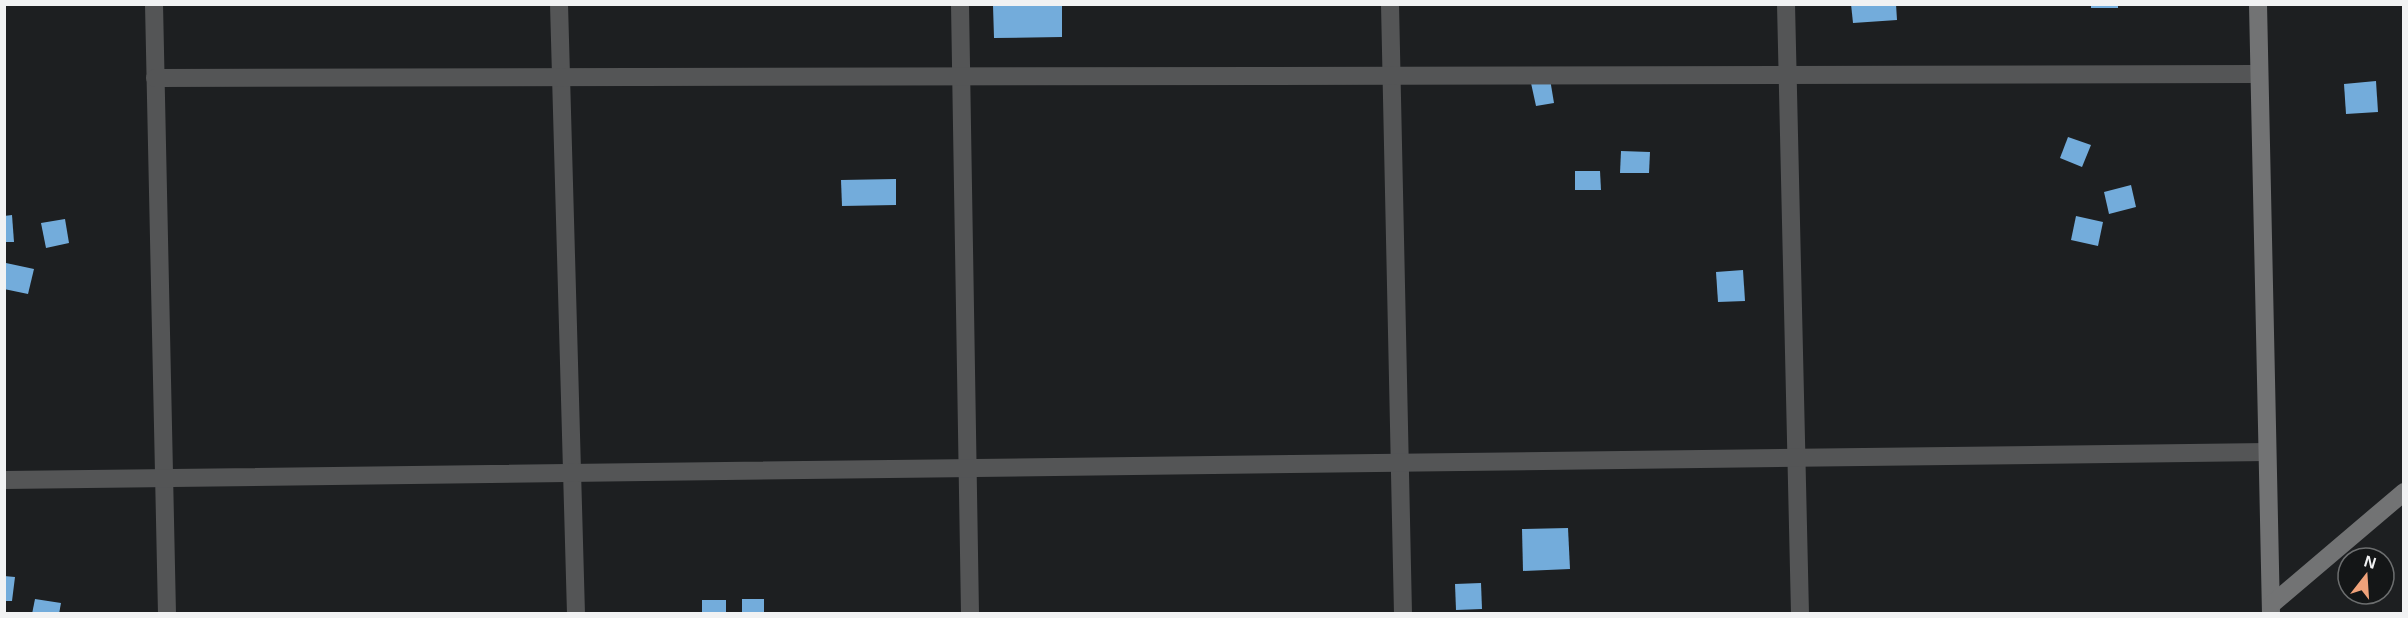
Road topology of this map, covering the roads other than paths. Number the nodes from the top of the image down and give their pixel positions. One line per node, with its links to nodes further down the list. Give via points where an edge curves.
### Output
1 (154, 4): 12 (street)
2 (559, 4): 11 (street)
3 (960, 4): 9 (street)
4 (1390, 4): 10 (street)
5 (1786, 4): 8 (street)
6 (2258, 4): 7 (street)
7 (2259, 74): 8 (street); 13 (street)
8 (1787, 75): 10 (street); 14 (street)
9 (962, 76): 10 (street); 11 (street); 16 (street)
10 (1391, 76): 15 (street)
11 (561, 77): 12 (street); 17 (street)
12 (155, 78): 18 (street)
13 (2267, 452): 14 (street); 21 (street)
14 (1796, 458): 15 (street); 26 (street)
15 (1400, 463): 16 (street); 25 (street)
16 (968, 468): 17 (street); 24 (street)
17 (572, 473): 18 (street); 23 (street)
18 (164, 478): 19 (street); 22 (street)
19 (4, 480)
20 (2403, 492): 21 (street)
21 (2271, 609)
22 (167, 614)
23 (576, 614)
24 (970, 614)
25 (1403, 614)
26 (1800, 614)

